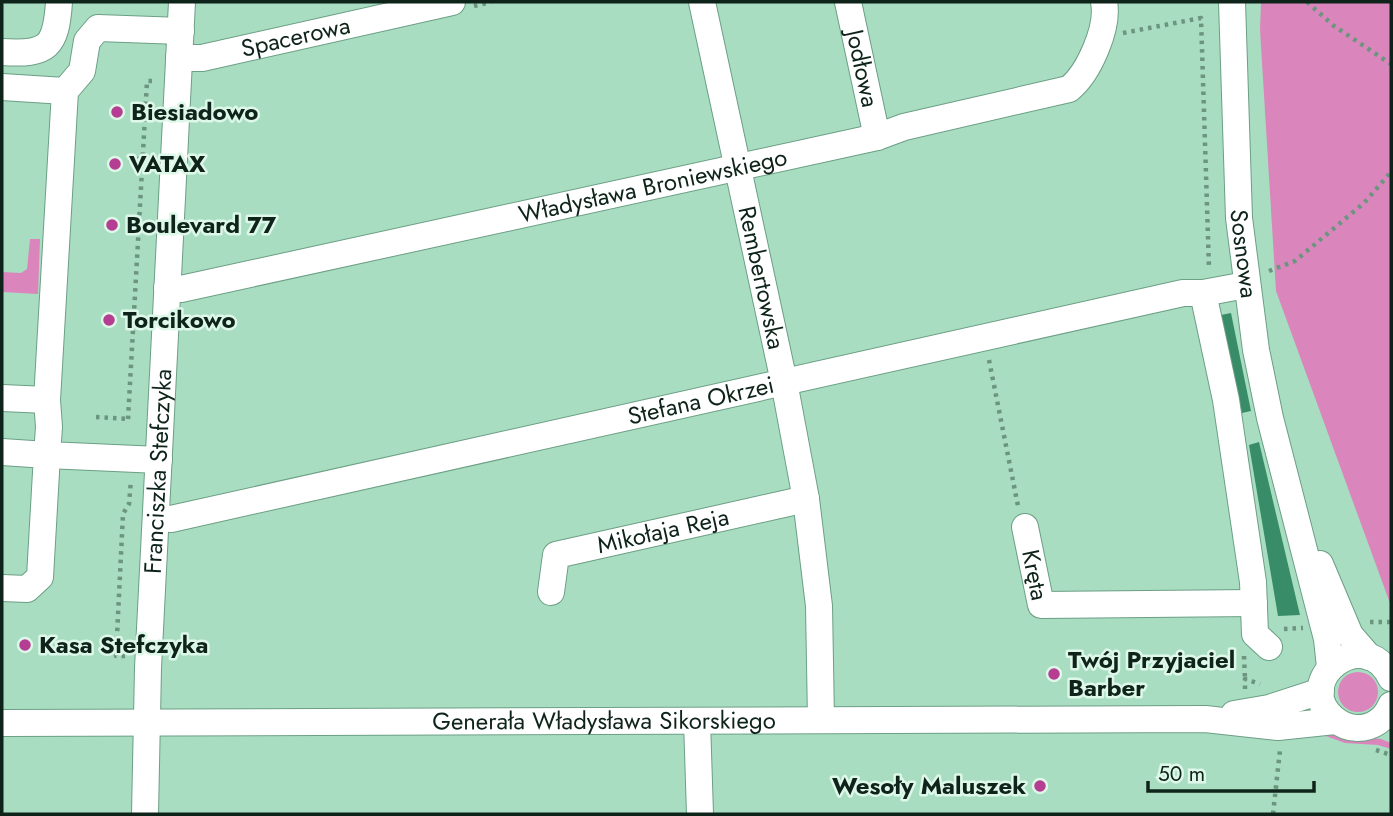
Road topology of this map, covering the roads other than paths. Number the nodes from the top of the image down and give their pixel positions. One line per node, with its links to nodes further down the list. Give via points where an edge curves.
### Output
1 (59, 2): 9 (street, via 57,29 42,48)
2 (182, 2): 8 (street, Franciszka Stefczyka)
3 (702, 2): 14 (street, Rembertowska)
4 (848, 2): 13 (street, Jodłowa)
5 (1232, 2): 15 (street, Sosnowa, via 1239,218)
6 (458, 5): 10 (street, Spacerowa, via 202,58)
7 (1108, 18): 13 (street, Władysława Broniewskiego, via 1084,72 1069,89)
8 (181, 31): 10 (street, Franciszka Stefczyka); 12 (street, via 98,28 87,41 82,71)
9 (2, 52)
10 (179, 58): 17 (street, Franciszka Stefczyka)
11 (2, 87): 12 (street)
12 (65, 90): 20 (street)
13 (877, 137): 14 (street, Władysława Broniewskiego)
14 (738, 167): 17 (street, Władysława Broniewskiego, via 181,289); 18 (street, Rembertowska)
15 (1254, 280): 16 (street, Stefana Okrzei); 25 (street, Sosnowa, via 1255,349)
16 (1207, 287): 18 (street, Stefana Okrzei); 30 (street, Sosnowa)
17 (167, 288): 23 (street, Franciszka Stefczyka)
18 (784, 382): 24 (street, Rembertowska); 26 (street, Stefana Okrzei, via 171,519)
19 (2, 398): 20 (street)
20 (47, 400): 22 (street)
21 (2, 452): 22 (street)
22 (47, 455): 23 (street); 28 (street, via 40,577 27,589)
23 (159, 460): 26 (street, Franciszka Stefczyka)
24 (806, 499): 29 (street, Mikołaja Reja, via 556,555); 36 (street, Rembertowska, via 819,606)
25 (1293, 501): 32 (street, Sosnowa, via 1350,635); 34 (street, Sosnowa, via 1330,653)
26 (156, 518): 41 (street, Franciszka Stefczyka)
27 (1025, 527): 30 (street, Kręta, via 1041,605)
28 (2, 588)
29 (551, 592)
30 (1254, 603): 31 (street, Sosnowa, via 1255,634)
31 (1269, 647)
32 (1369, 657): 33 (street, Sosnowa); 34 (street, Generała Władysława Sikorskiego, via 1337,662)
33 (1391, 678)
34 (1326, 679): 35 (street, Generała Władysława Sikorskiego, via 1269,708); 37 (street, Sosnowa, via 1325,707)
35 (1205, 719): 36 (street, Generała Władysława Sikorskiego); 37 (street, Generała Władysława Sikorskiego, via 1278,727)
36 (821, 720): 39 (street, Generała Władysława Sikorskiego)
37 (1335, 720): 38 (street, Generała Władysława Sikorskiego, via 1359,728)
38 (1386, 720)
39 (697, 721): 41 (street, Generała Władysława Sikorskiego); 43 (street)
40 (2, 723): 41 (street, Generała Władysława Sikorskiego)
41 (147, 723): 42 (street, Franciszka Stefczyka)
42 (145, 814)
43 (700, 814)

